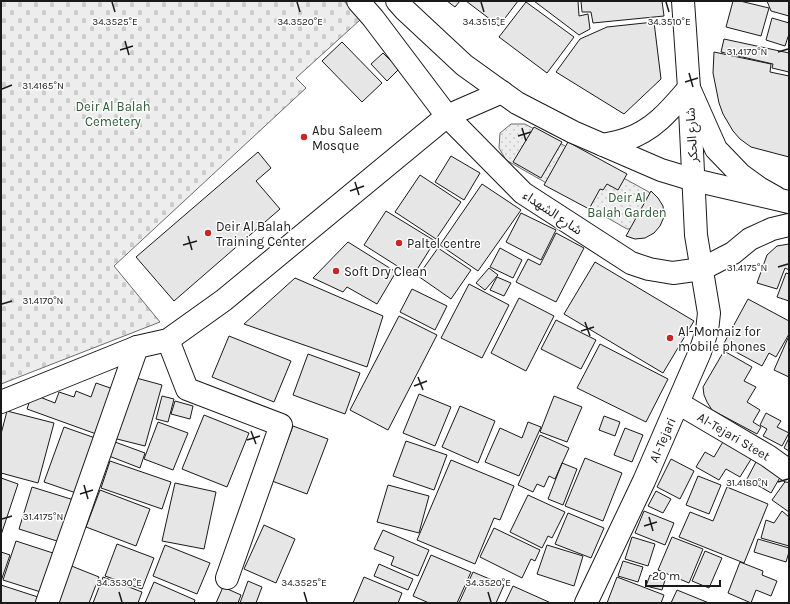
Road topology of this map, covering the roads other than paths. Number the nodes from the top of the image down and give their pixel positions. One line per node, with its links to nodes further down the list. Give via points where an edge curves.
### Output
1 (358, 1): 6 (street, شارع الشهداء)
2 (397, 1): 5 (street, via 464,66)
3 (683, 1): 4 (street, شارع الحكر)
4 (689, 88): 7 (street, via 668,112 646,131 628,139); 8 (street, شارع الحكر); 9 (street, via 716,149 741,175)
5 (502, 92): 6 (street); 7 (street, via 559,125)
6 (447, 116): 11 (street, شارع الشهداء, via 523,193 632,263 673,273); 12 (street, via 224,300)
7 (603, 145): 8 (street, via 661,170)
8 (694, 180): 9 (street); 11 (street, شارع الحكر, via 696,235)
9 (786, 202)
10 (789, 225): 11 (street, شارع الشهداء, via 750,239 733,253)
11 (702, 269): 15 (street, Al-Tejari, via 708,313 707,331)
12 (168, 340): 13 (street); 17 (street, via 187,389 281,425)
13 (137, 347): 14 (street); 18 (street)
14 (1, 402)
15 (678, 403): 16 (street, Al-Tejari Steet); 19 (street, Al-Tejari, via 644,482)
16 (789, 471)
17 (227, 578)
18 (47, 603)
19 (586, 603)

